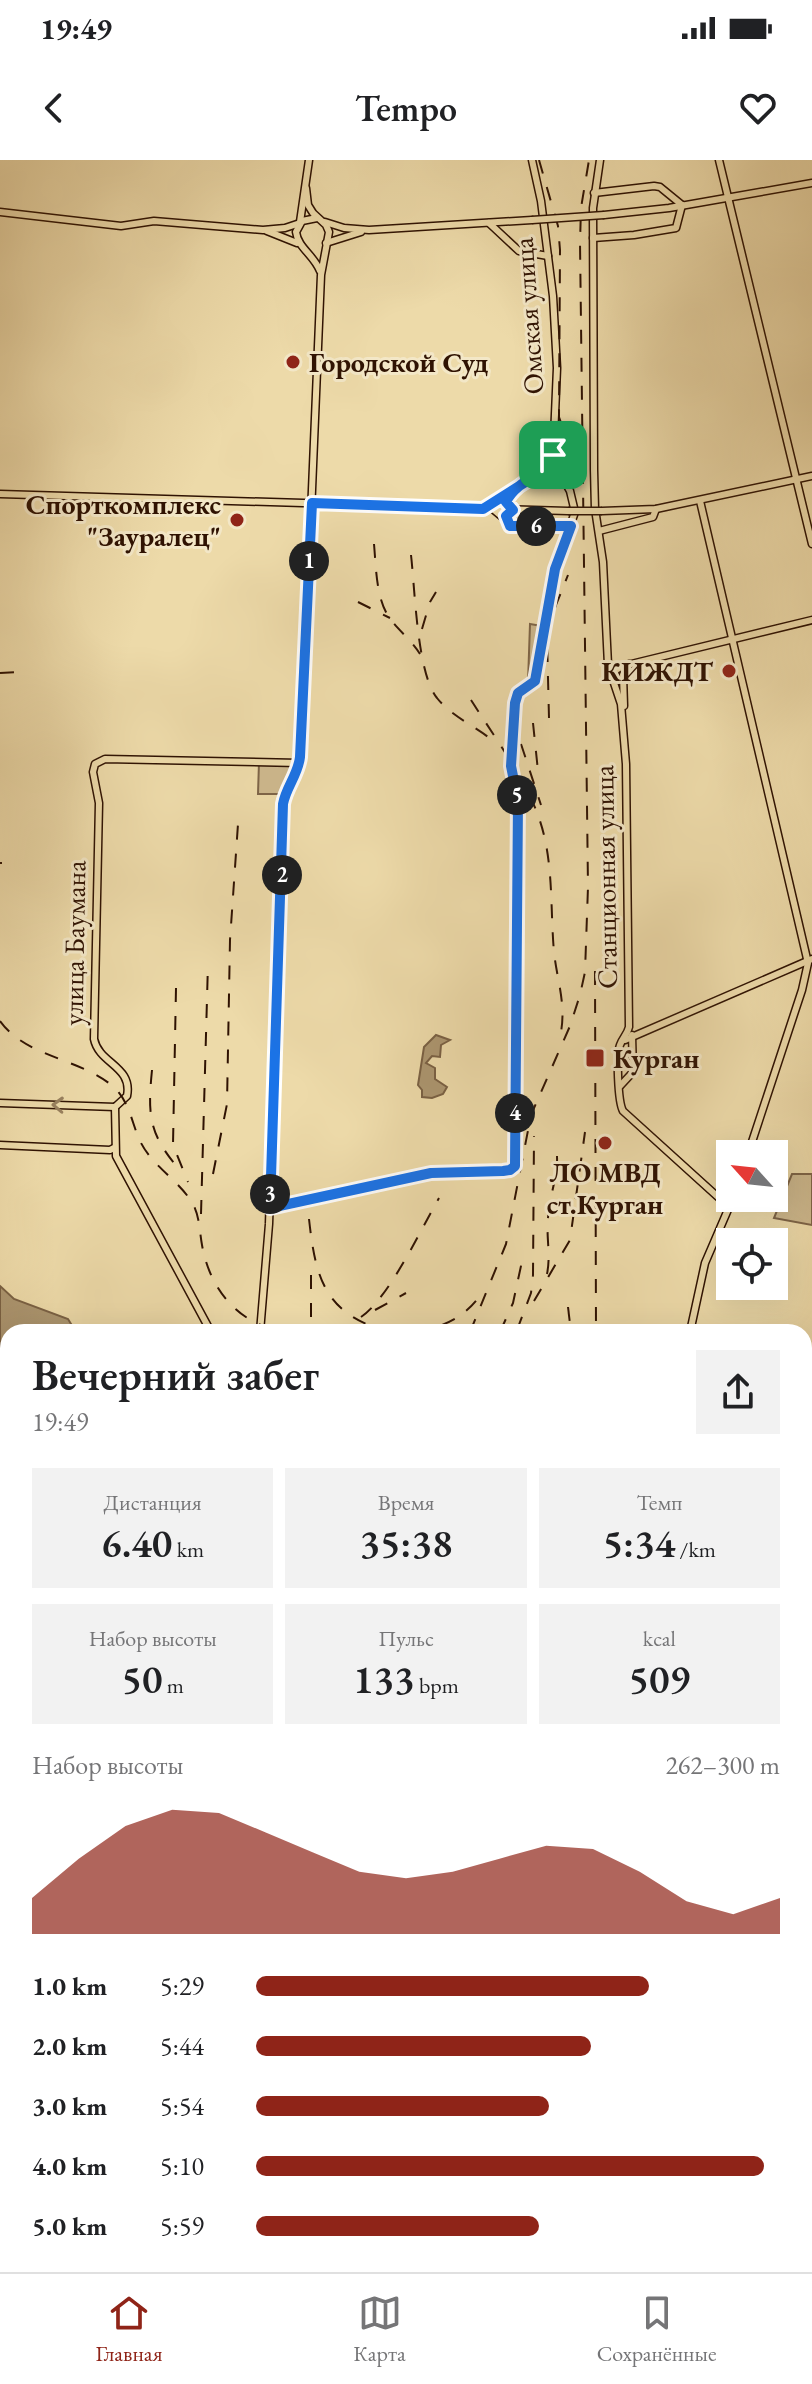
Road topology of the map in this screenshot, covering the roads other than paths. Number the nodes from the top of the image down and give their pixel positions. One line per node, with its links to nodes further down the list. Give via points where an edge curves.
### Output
1 (309, 160): 6 (main road)
2 (532, 160): 25 (main road, Омская улица)
3 (600, 160): 8 (main road, Станционная улица)
4 (719, 160): 9 (main road)
5 (812, 181): 9 (main road)
6 (306, 188): 15 (main road, via 308,205); 17 (main road)
7 (662, 189): 8 (main road); 10 (main road); 12 (main road, via 665,199)
8 (594, 193): 22 (main road, Станционная улица)
9 (728, 197): 10 (main road); 31 (main road)
10 (682, 205): 11 (main road); 14 (main road)
11 (669, 208): 12 (main road); 14 (main road)
12 (659, 209): 16 (main road, bridge)
13 (0, 212): 19 (main road, via 121,226 154,221)
14 (679, 217): 22 (main road, via 676,228)
15 (320, 219): 17 (main road); 20 (main road); 23 (main road, via 329,232)
16 (497, 222): 18 (main road); 21 (main road)
17 (300, 223): 19 (main road); 24 (main road)
18 (489, 223): 20 (main road); 21 (main road)
19 (263, 230): 24 (main road)
20 (366, 230): 23 (main road)
21 (497, 231): 25 (main road, via 519,251)
22 (593, 238): 40 (main road, Станционная улица)
23 (325, 244): 24 (main road, via 313,250); 26 (main road)
24 (300, 245): 26 (main road, via 315,259)
25 (548, 256): 27 (main road, Омская улица, via 556,340)
26 (321, 275): 35 (main road)
27 (553, 459): 28 (main road); 30 (main road)
28 (538, 473): 30 (main road); 32 (main road)
29 (812, 476): 31 (main road)
30 (562, 477): 42 (main road, via 574,501)
31 (797, 480): 34 (main road); 44 (main road)
32 (514, 491): 36 (main road); 39 (main road, via 506,502)
33 (0, 494): 35 (main road)
34 (700, 501): 37 (main road); 46 (main road)
35 (312, 503): 36 (main road); 54 (main road)
36 (483, 509): 38 (main road)
37 (656, 509): 40 (main road); 43 (main road, via 646,519)
38 (494, 510): 39 (main road); 41 (main road)
39 (513, 510): 40 (main road, bridge); 41 (main road)
40 (599, 513): 43 (main road, Станционная улица)
41 (507, 522): 42 (main road)
42 (571, 526): 70 (main road, via 555,569 535,681 518,693 515,703 513,1168 439,1172)
43 (599, 531): 47 (main road, Станционная улица)
44 (812, 544)
45 (812, 620): 46 (main road)
46 (732, 639): 48 (main road); 55 (main road)
47 (608, 658): 49 (main road); 51 (main road, Станционная улица)
48 (629, 664): 49 (main road); 50 (main road, Станционная улица)
49 (618, 668): 50 (main road); 51 (main road)
50 (623, 675): 52 (main road, Станционная улица)
51 (614, 682): 52 (main road); 53 (main road, Станционная улица)
52 (623, 685): 53 (main road, Станционная улица)
53 (623, 727): 56 (main road, Станционная улица)
54 (299, 763): 65 (main road, улица Баумана, via 96,761 94,1039 127,1080 127,1096); 70 (main road, via 283,804)
55 (810, 960): 57 (main road); 66 (main road)
56 (629, 1027): 57 (main road); 58 (main road, Станционная улица); 59 (main road, Станционная улица)
57 (641, 1032): 58 (main road); 60 (main road)
58 (632, 1036): 59 (main road); 60 (main road, Станционная улица)
59 (621, 1044): 60 (main road); 62 (main road)
60 (634, 1047): 61 (main road, Станционная улица)
61 (633, 1069): 62 (main road, via 623,1075); 63 (main road)
62 (620, 1071): 63 (main road)
63 (619, 1090): 69 (main road, via 623,1111)
64 (0, 1103): 65 (main road, one-way to 64)
65 (115, 1107): 68 (main road, улица Баумана)
66 (753, 1140)
67 (0, 1145): 68 (main road)
68 (115, 1152): 72 (main road)
69 (716, 1195)
70 (270, 1208): 73 (main road)
71 (727, 1212): 74 (main road, via 704,1266)
72 (207, 1324)
73 (261, 1324)
74 (692, 1324)

